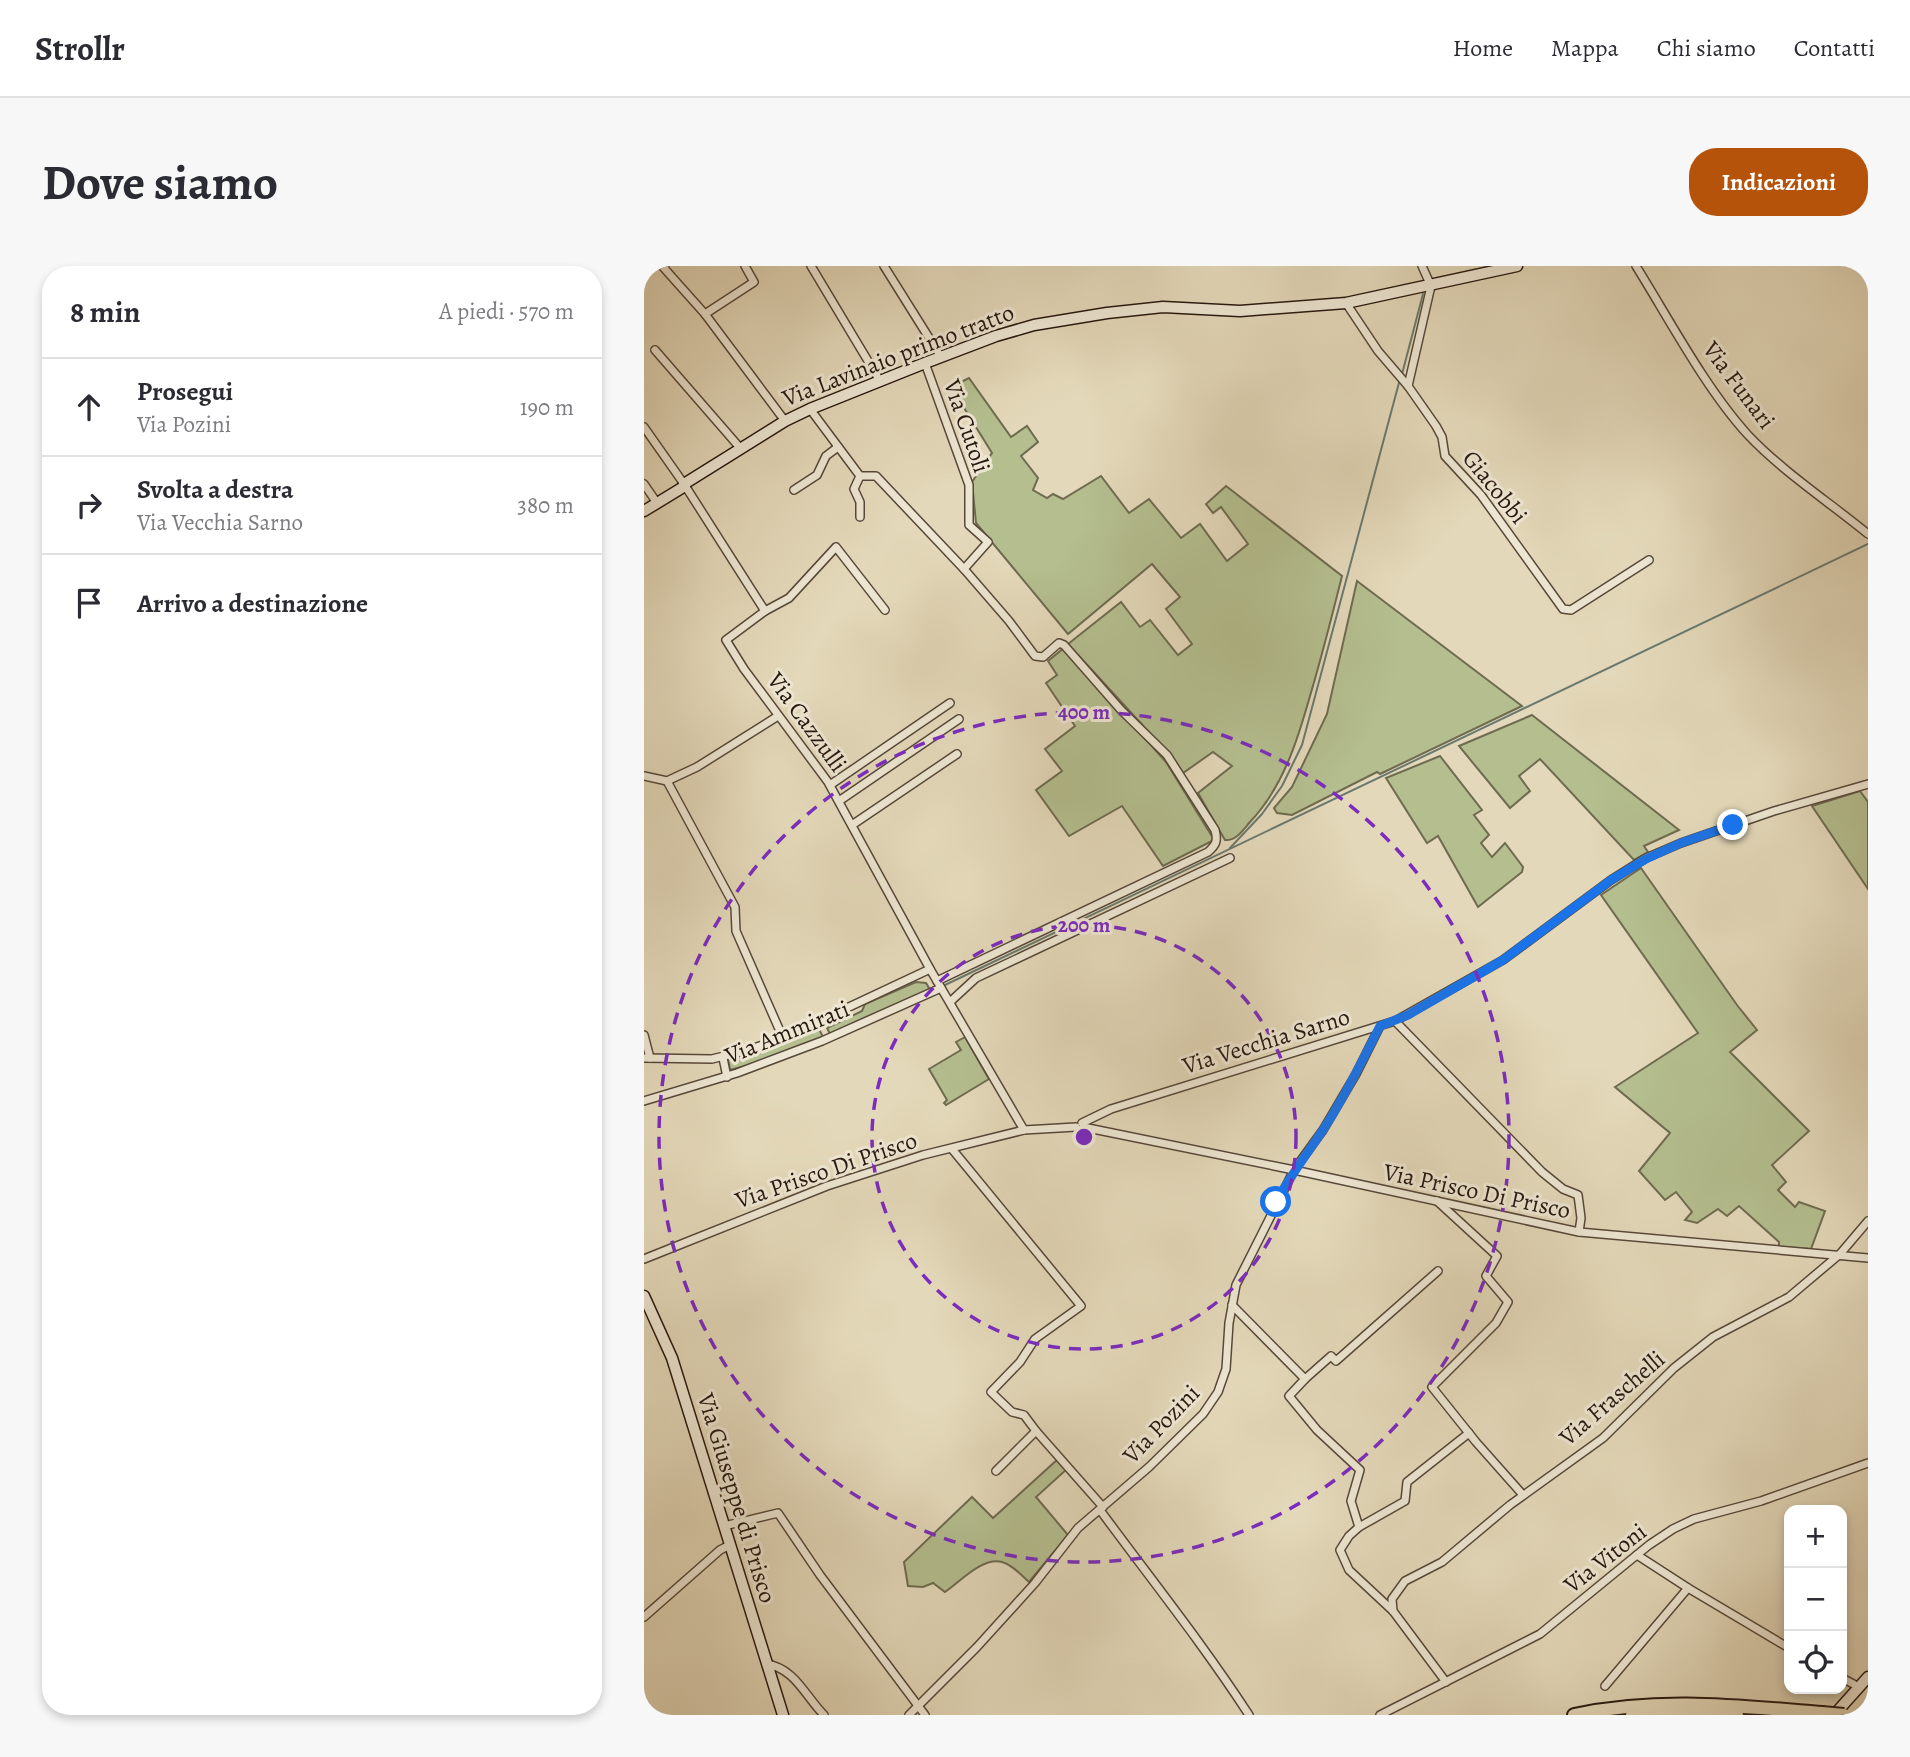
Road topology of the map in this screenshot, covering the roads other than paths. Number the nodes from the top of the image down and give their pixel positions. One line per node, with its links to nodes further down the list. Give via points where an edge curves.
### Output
1 (665, 266): 10 (street)
2 (745, 266): 10 (street, via 754,282)
3 (811, 266): 14 (street)
4 (884, 266): 12 (street)
5 (1423, 266): 8 (street)
6 (1517, 266): 8 (street, Via Lavinaio primo tratto)
7 (1636, 266): 28 (street, Via Funari, via 1741,427)
8 (1431, 286): 9 (street, Via Lavinaio primo tratto); 15 (street)
9 (1346, 303): 12 (street, Via Lavinaio primo tratto, via 1240,311 1163,307 1107,313 1034,325); 15 (street)
10 (705, 314): 17 (street)
11 (655, 351): 20 (street)
12 (941, 357): 13 (street, Via Lavinaio primo tratto)
13 (925, 363): 14 (street, Via Lavinaio primo tratto); 30 (street, Via Cutoli, via 969,485 969,526 988,542)
14 (880, 381): 16 (street, Via Lavinaio primo tratto)
15 (1406, 384): 29 (street, Giacobbi, via 1436,426 1446,456 1481,495 1563,609 1571,610)
16 (810, 410): 17 (street, Via Lavinaio primo tratto); 19 (street)
17 (785, 421): 20 (street, Via Lavinaio primo tratto)
18 (644, 427): 23 (street)
19 (838, 447): 21 (street); 24 (street, via 826,456 817,475)
20 (741, 449): 23 (street, Via Lavinaio primo tratto)
21 (860, 476): 27 (street, via 854,489); 30 (street, via 876,476)
22 (644, 484): 25 (street)
23 (685, 485): 25 (street, Via Lavinaio primo tratto); 32 (street)
24 (794, 490)
25 (657, 503): 26 (street, Via Lavinaio primo tratto)
26 (644, 511)
27 (860, 517)
28 (1868, 534)
29 (1649, 560)
30 (964, 569): 45 (street, Via Ammirati, via 1035,656 1043,657 1059,643 1064,645 1167,755 1215,830 1216,846)
31 (885, 610): 32 (street, via 836,547 789,598)
32 (765, 611): 34 (street, Via Cazzulli, via 726,640)
33 (950, 703): 40 (street)
34 (778, 716): 38 (street); 40 (street, Via Cazzulli)
35 (958, 719): 41 (street)
36 (957, 754): 42 (street)
37 (644, 776): 38 (street)
38 (667, 782): 51 (street, via 735,907 736,931)
39 (1868, 784): 48 (street, Via Vecchia Sarno, via 1681,843 1634,866 1503,960)
40 (830, 785): 41 (street, Via Cazzulli)
41 (839, 801): 42 (street, Via Cazzulli)
42 (852, 825): 44 (street, Via Cazzulli)
43 (1230, 858): 46 (street, via 976,978)
44 (930, 969): 45 (street, Via Cazzulli); 47 (street, Via Ammirati)
45 (939, 984): 46 (street, Via Cazzulli); 52 (street, Via Ammirati)
46 (950, 1002): 58 (street, Via Cazzulli)
47 (820, 1021): 51 (street, Via Ammirati); 52 (street)
48 (1395, 1021): 49 (street, Via Vecchia Sarno); 63 (street, via 1542,1172 1578,1195)
49 (1380, 1026): 57 (street, Via Vecchia Sarno, via 1111,1110); 60 (street, Via Pozini, via 1323,1130)
50 (644, 1035): 53 (street, Via Ammirati)
51 (783, 1038): 54 (street, Via Ammirati)
52 (828, 1038): 55 (street, Via Ammirati)
53 (647, 1058): 54 (street, Via Ammirati)
54 (723, 1058): 55 (street)
55 (727, 1077): 56 (street, Via Ammirati)
56 (644, 1101)
57 (1080, 1126): 58 (street, Via Prisco Di Prisco); 60 (street, Via Prisco Di Prisco)
58 (1024, 1130): 59 (street, Via Prisco Di Prisco)
59 (952, 1149): 66 (street, Via Prisco Di Prisco, via 827,1186); 71 (street, Via Prisco Di Prisco, via 1080,1306 1035,1339 990,1392 1012,1412 1024,1415)
60 (1294, 1170): 61 (street, Via Prisco Di Prisco); 69 (street, Via Pozini, via 1236,1285)
61 (1437, 1200): 63 (street, Via Prisco Di Prisco); 72 (street, via 1497,1256 1486,1276 1508,1302 1496,1323 1432,1387)
62 (1868, 1221): 64 (street, Via Fraschelli)
63 (1579, 1232): 64 (street, Via Prisco Di Prisco)
64 (1840, 1254): 65 (street, Via Prisco Di Prisco); 75 (street, Via Fraschelli, via 1789,1297 1713,1338 1674,1368 1603,1438)
65 (1868, 1258)
66 (644, 1259)
67 (1438, 1271): 70 (street, via 1336,1361 1331,1356)
68 (644, 1296): 77 (street, Via Giuseppe di Prisco, via 672,1358)
69 (1232, 1305): 70 (street); 76 (street, Via Pozini, via 1226,1369 1219,1392 1185,1431)
70 (1305, 1379): 78 (street, via 1289,1396 1360,1471 1351,1501)
71 (1036, 1432): 74 (street); 76 (street)
72 (1469, 1433): 75 (street); 78 (street, via 1407,1482 1405,1502)
73 (1868, 1463): 80 (street, Via Vitoni, via 1761,1501 1693,1519)
74 (996, 1471)
75 (1523, 1495): 82 (street, Via Fraschelli, via 1442,1562 1405,1581 1392,1599)
76 (1102, 1508): 91 (street, Via Pozini, via 1078,1528 1035,1584); 99 (street)
77 (724, 1526): 79 (street, Via Giuseppe di Prisco); 91 (street, via 778,1513)
78 (1359, 1527): 82 (street, via 1340,1550 1349,1570)
79 (730, 1545): 83 (street); 85 (street, Via Giuseppe di Prisco)
80 (1637, 1555): 81 (street); 88 (street, Via Vitoni, via 1540,1634)
81 (1688, 1588): 84 (street); 89 (street)
82 (1394, 1611): 88 (street)
83 (644, 1617)
84 (1784, 1645)
85 (766, 1664): 95 (street, Via Giuseppe di Prisco); 96 (street, via 779,1666 797,1680)
86 (1868, 1677): 90 (street)
87 (1847, 1681): 90 (street)
88 (1446, 1682): 100 (street, Via Vitoni)
89 (1605, 1686)
90 (1859, 1687): 94 (street)
91 (919, 1706): 97 (street, Via Pozini); 98 (street)
92 (1655, 1708): 93 (highway); 94 (highway, via 1698,1703); 102 (highway)
93 (1637, 1711): 101 (highway)
94 (1828, 1714): 103 (highway, bridge)
95 (783, 1715)
96 (824, 1715)
97 (909, 1715)
98 (925, 1715)
99 (1249, 1715)
100 (1380, 1715)
101 (1574, 1715)
102 (1737, 1715)
103 (1844, 1715)

